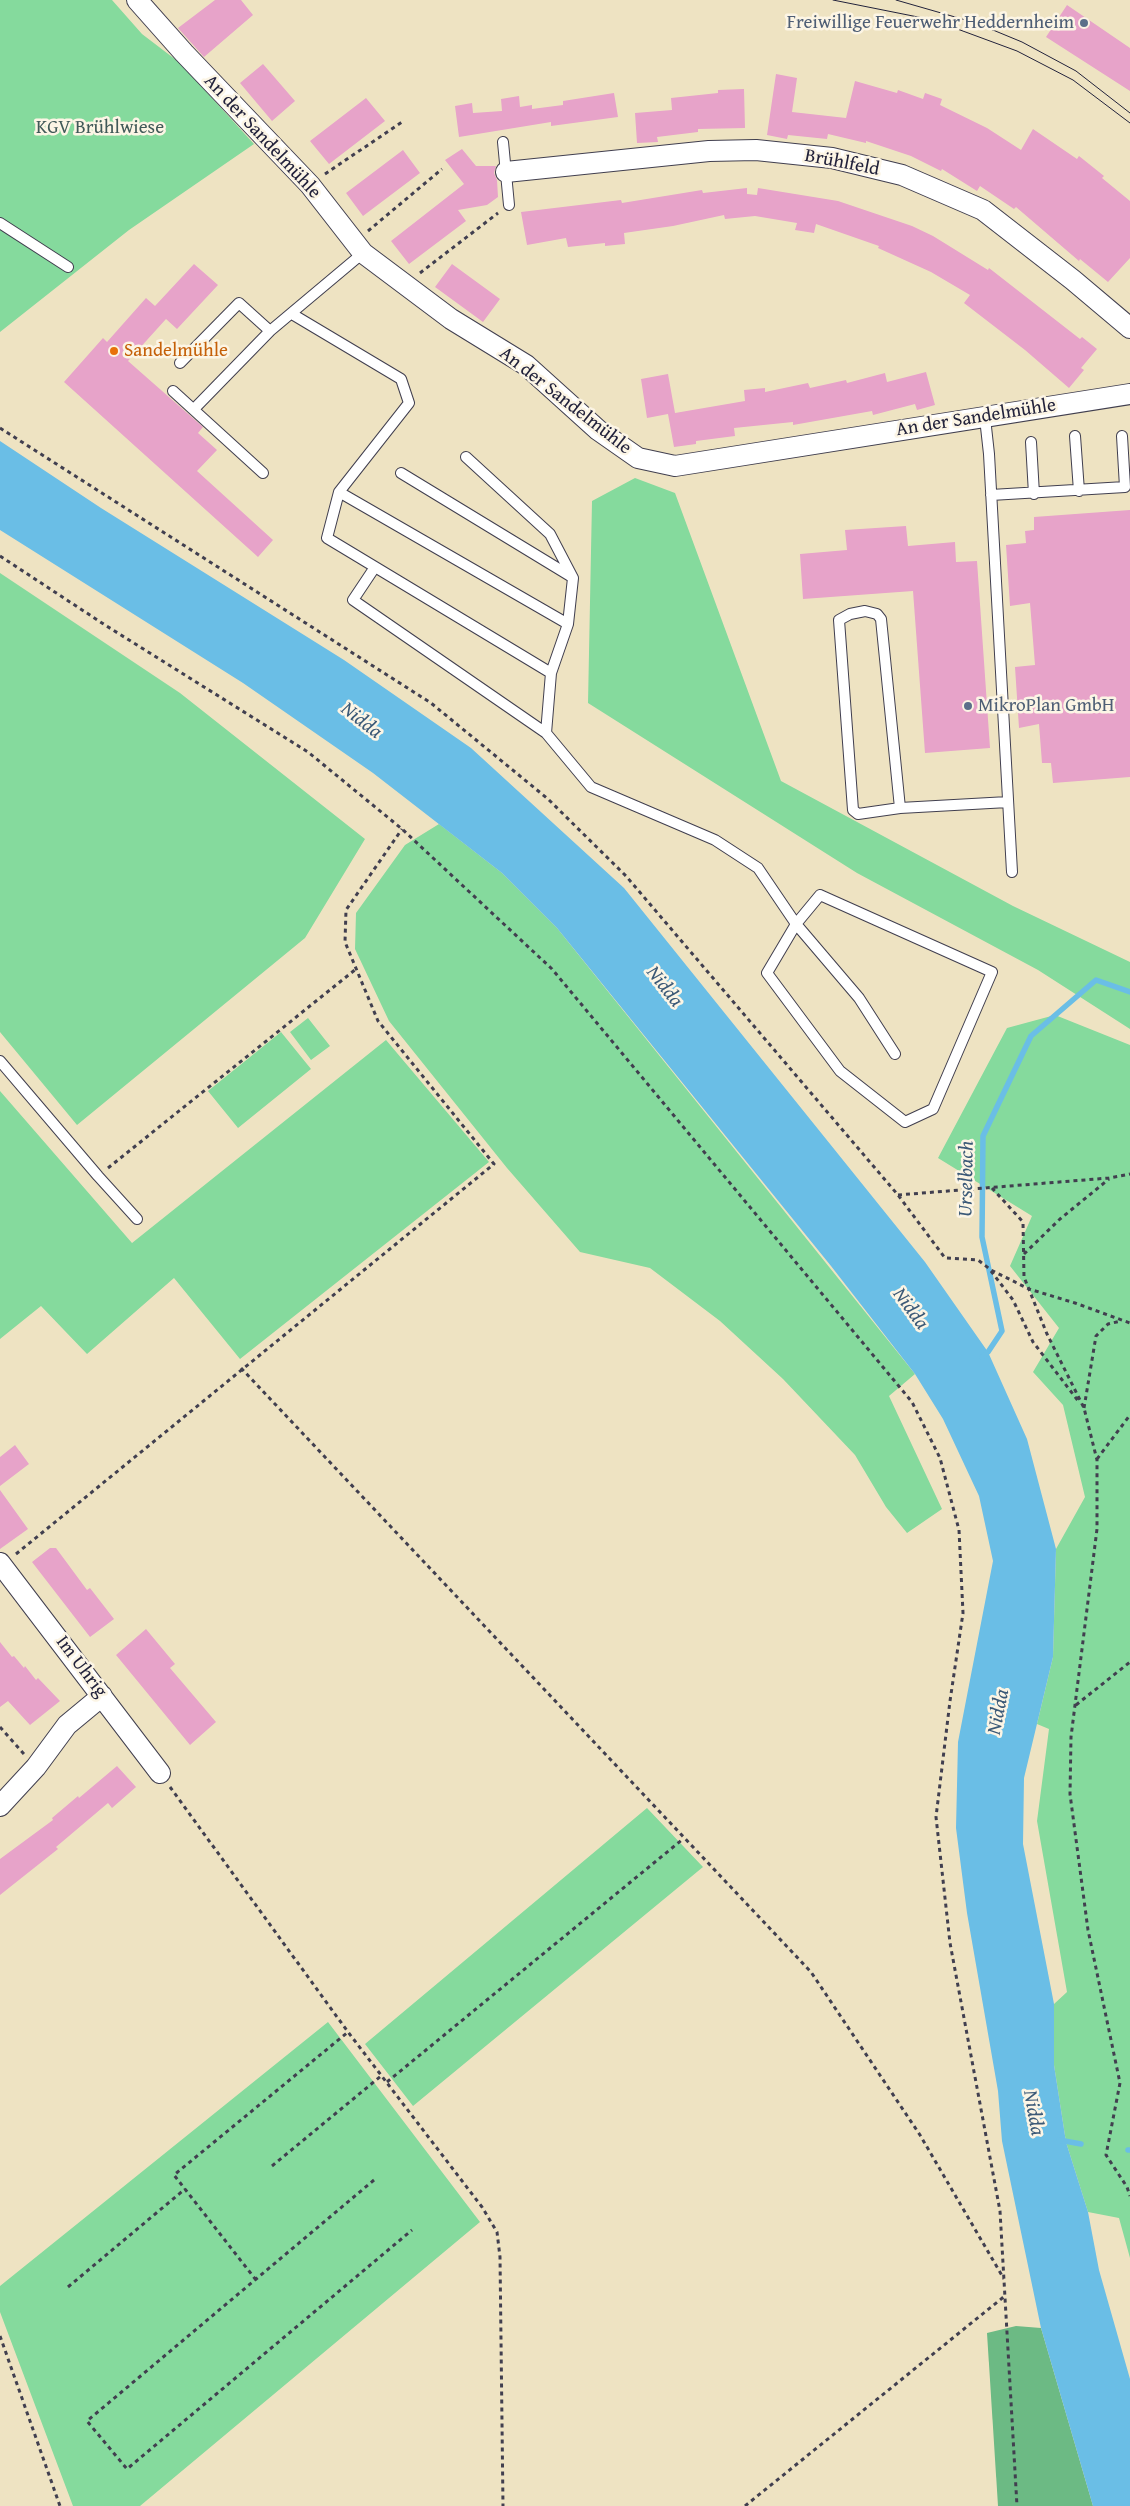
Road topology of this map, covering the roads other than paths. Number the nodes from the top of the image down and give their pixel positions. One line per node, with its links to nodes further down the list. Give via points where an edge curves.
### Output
1 (137, 0): 6 (street, An der Sandelmühle, via 310,185)
2 (503, 142): 3 (lane)
3 (506, 172): 4 (lane); 9 (street, Brühlfeld, via 709,151 756,150 832,158 902,175 983,210)
4 (509, 205)
5 (0, 223): 7 (lane)
6 (361, 245): 8 (lane); 15 (street, An der Sandelmühle, via 451,319 526,365 598,430 638,458 675,466)
7 (68, 266)
8 (292, 314): 10 (lane); 23 (lane, via 401,379 409,404)
9 (1130, 328)
10 (270, 332): 11 (lane, via 239,303); 14 (lane)
11 (180, 363)
12 (173, 391): 14 (lane)
13 (1130, 394): 15 (street, An der Sandelmühle)
14 (194, 410): 21 (lane)
15 (985, 418): 25 (lane)
16 (1075, 436): 22 (lane)
17 (1122, 436): 22 (lane, via 1125,487)
18 (1031, 442): 24 (lane)
19 (466, 457): 27 (lane, via 550,534)
20 (401, 473): 27 (lane)
21 (263, 474)
22 (1080, 491): 24 (lane)
23 (339, 492): 26 (lane, via 327,538); 28 (lane)
24 (1034, 494): 25 (lane)
25 (991, 495): 31 (lane)
26 (375, 566): 29 (lane); 30 (lane, via 352,600)
27 (573, 578): 28 (lane)
28 (568, 624): 29 (lane)
29 (551, 673): 30 (lane)
30 (546, 733): 34 (lane, via 591,787 714,840 758,868)
31 (1008, 802): 32 (lane); 33 (lane)
32 (900, 808): 32 (lane, via 858,814 853,810 839,620 850,614 865,611 877,614 881,619)
33 (1012, 872)
34 (796, 924): 34 (lane, via 820,896 992,972 933,1109 904,1122 840,1071 767,973); 35 (lane, via 859,998)
35 (895, 1054)
36 (0, 1062): 37 (lane)
37 (137, 1219)
38 (1, 1564): 39 (street, Im Uhrig)
39 (102, 1696): 40 (street, Im Uhrig); 41 (street, via 67,1725 36,1768)
40 (160, 1773)
41 (0, 1806)

